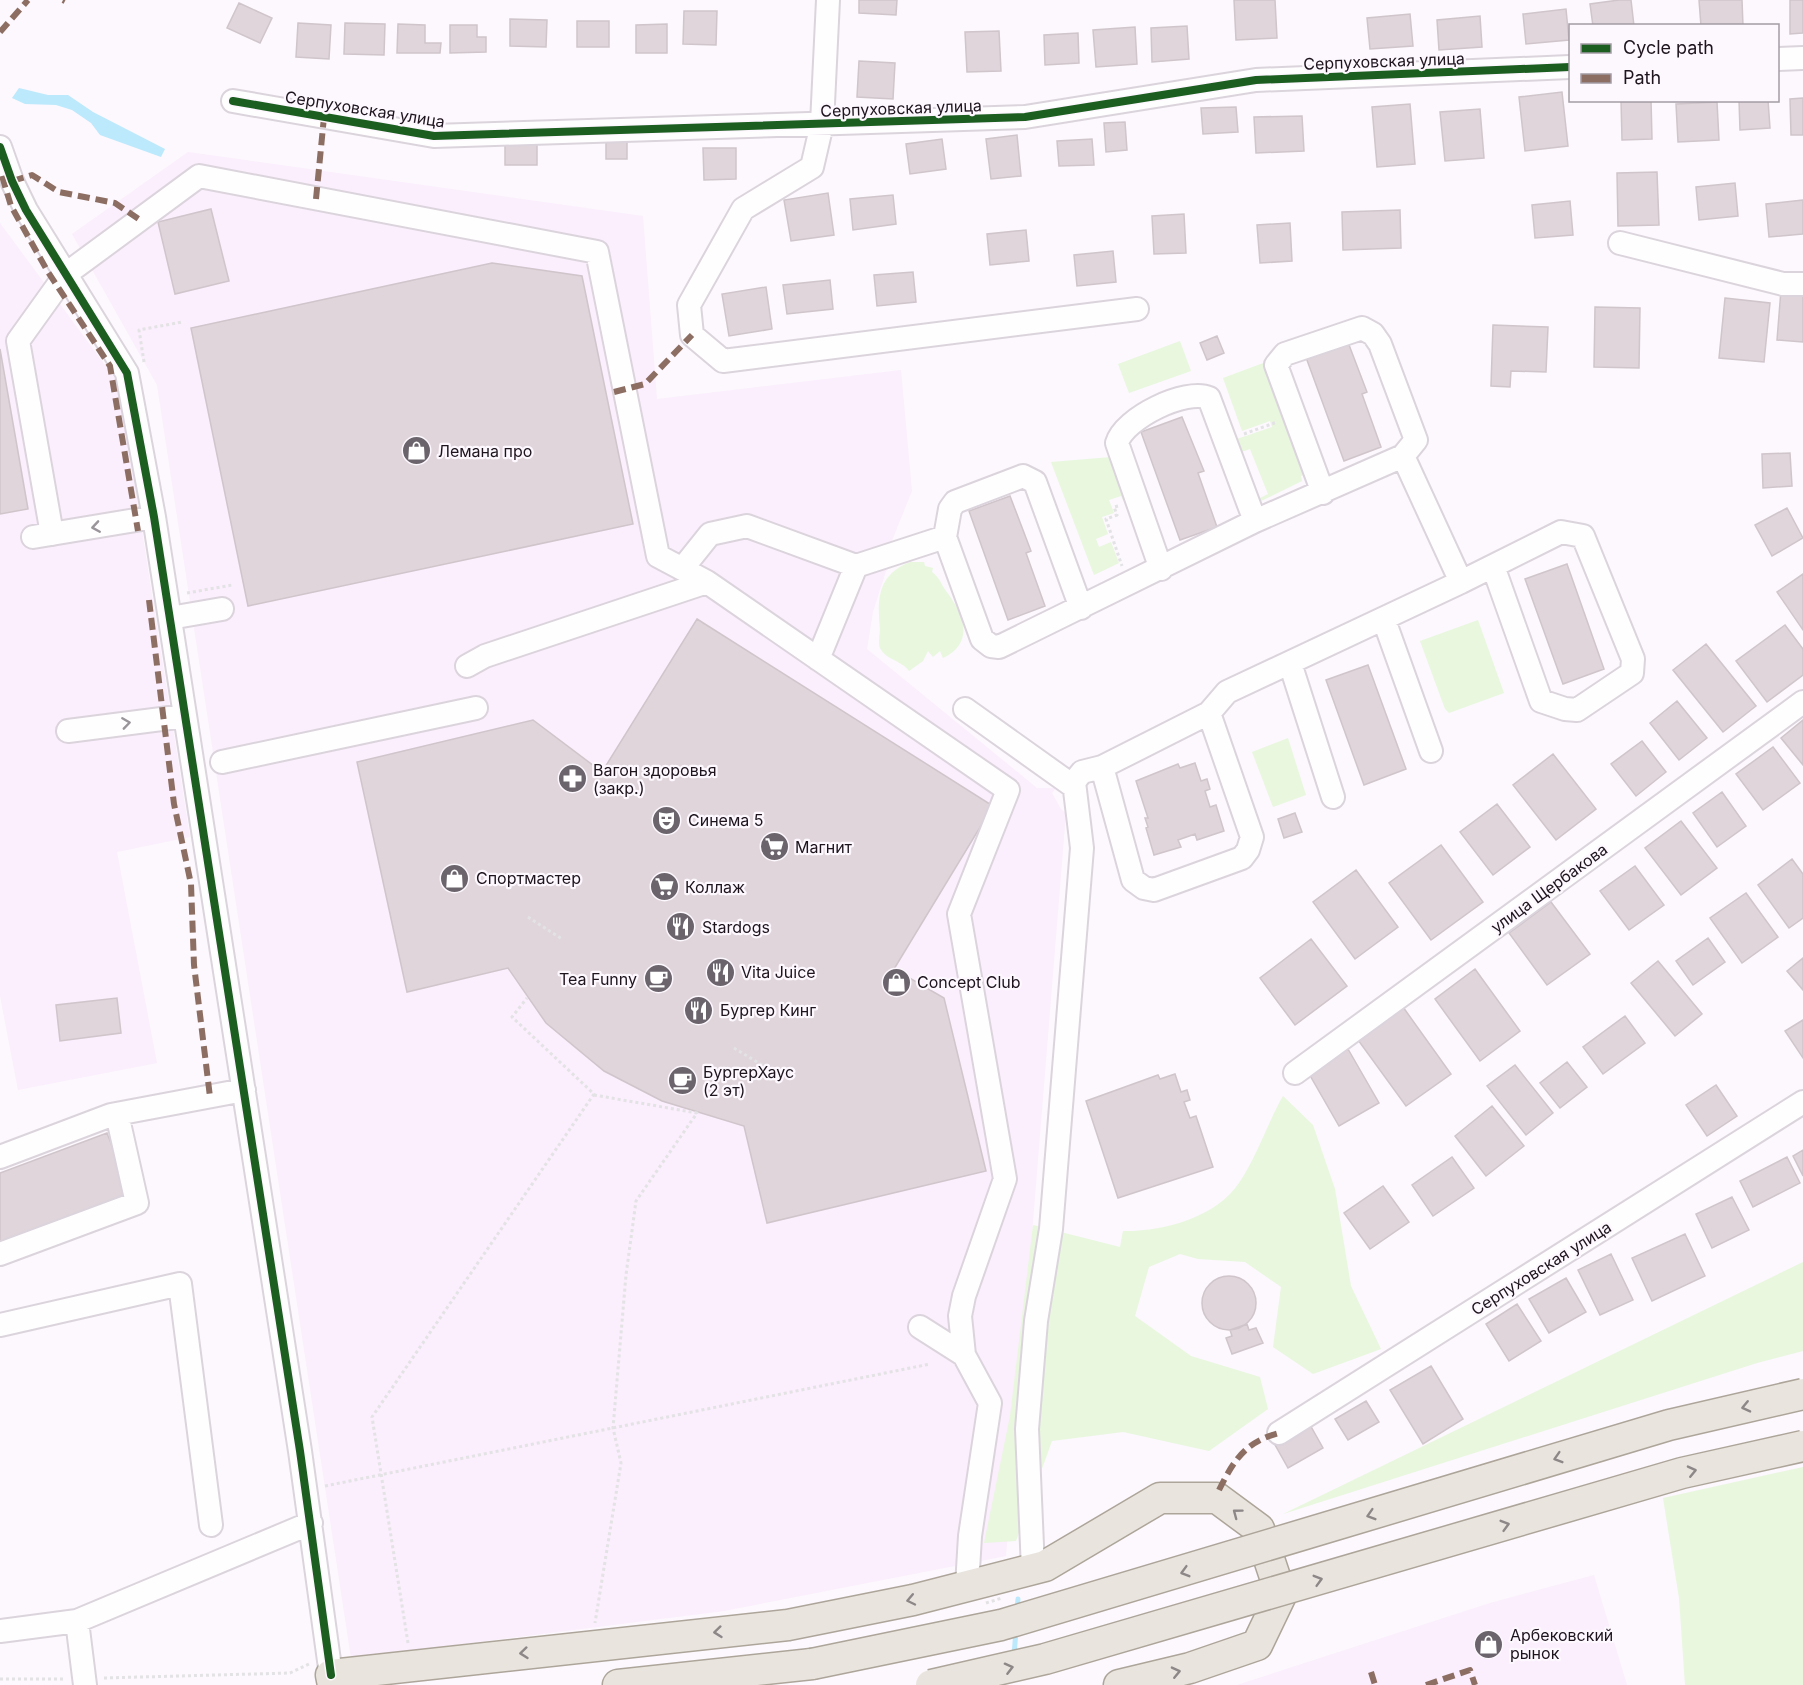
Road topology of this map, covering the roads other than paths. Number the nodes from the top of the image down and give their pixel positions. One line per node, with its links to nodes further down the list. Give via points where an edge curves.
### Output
1 (828, 0): 6 (street)
2 (1803, 58): 3 (street)
3 (1779, 59)
4 (1569, 67): 6 (street, Серпуховская улица, via 1256,80 1025,117)
5 (233, 101): 6 (street, Серпуховская улица, via 434,136)
6 (822, 124): 12 (street, via 812,167 743,209 689,305 692,335 723,361)
7 (0, 147): 8 (street)
8 (6, 182): 10 (street)
9 (1620, 243): 11 (street, via 1783,284)
10 (66, 274): 15 (street, via 128,373); 15 (street, one-way to 10, via 42,536 18,341); 20 (street, via 200,176 597,252 658,555)
11 (1803, 285)
12 (1137, 309)
13 (1403, 456): 14 (street); 14 (street, via 1416,440 1373,334 1362,328 1280,358 1276,365); 23 (street)
14 (1323, 493): 16 (street)
15 (154, 517): 24 (street)
16 (1256, 521): 21 (street); 21 (street, via 1209,398 1196,394 1140,415 1117,443)
17 (945, 537): 18 (street); 25 (street, via 982,639 991,646 999,647); 25 (street, via 955,502 1023,476 1031,479)
18 (856, 566): 20 (street, via 747,526 710,534); 28 (street)
19 (1492, 566): 19 (street, via 1561,532 1583,536 1634,659 1632,673 1576,710 1541,701); 23 (street)
20 (682, 569): 22 (street)
21 (1161, 569): 25 (street)
22 (707, 582): 28 (street); 30 (street, via 485,656)
23 (1461, 582): 27 (street)
24 (168, 608): 26 (street); 35 (street)
25 (1081, 608)
26 (222, 609)
27 (1384, 620): 29 (street); 37 (street)
28 (818, 659): 50 (street, via 1008,790 959,914 1005,1179 964,1296 960,1316)
29 (1290, 663): 34 (street, via 1227,692); 41 (street)
30 (466, 666)
31 (1803, 702): 42 (street, улица Щербакова)
32 (476, 708): 38 (street)
33 (965, 709): 40 (street)
34 (1209, 713): 39 (street); 39 (street, via 1252,837 1242,858 1154,890 1136,884)
35 (185, 716): 36 (street, one-way to 35); 43 (street)
36 (68, 730)
37 (1431, 751)
38 (222, 762)
39 (1102, 767): 40 (street, via 1082,772)
40 (1073, 786): 56 (street, via 1082,848 1051,1229 1036,1321 1027,1429)
41 (1333, 797)
42 (1295, 1073)
43 (244, 1090): 45 (street); 54 (street)
44 (1803, 1102): 52 (street, Серпуховская улица)
45 (117, 1114): 46 (street); 47 (street, via 137,1203)
46 (0, 1157)
47 (0, 1254)
48 (0, 1325): 55 (street, via 180,1284)
49 (920, 1327): 50 (street)
50 (964, 1355): 57 (street, via 990,1404 970,1536)
51 (1803, 1394): 62 (main road, one-way to 62, bridge, via 1669,1425 1001,1625 812,1664)
52 (1279, 1433)
53 (1803, 1446): 63 (main road, one-way to 53, bridge, via 1045,1659 1682,1473)
54 (310, 1523): 58 (street); 60 (street)
55 (211, 1525)
56 (1033, 1569): 57 (main road); 64 (main road, one-way to 56, via 1190,1668 1257,1645 1281,1595 1259,1529 1217,1498 1160,1498 1045,1566)
57 (967, 1586): 60 (main road, one-way to 60, via 788,1625)
58 (77, 1622): 59 (street); 61 (street)
59 (0, 1631)
60 (331, 1672)
61 (85, 1682)
62 (618, 1685)
63 (931, 1685)
64 (1119, 1685)

